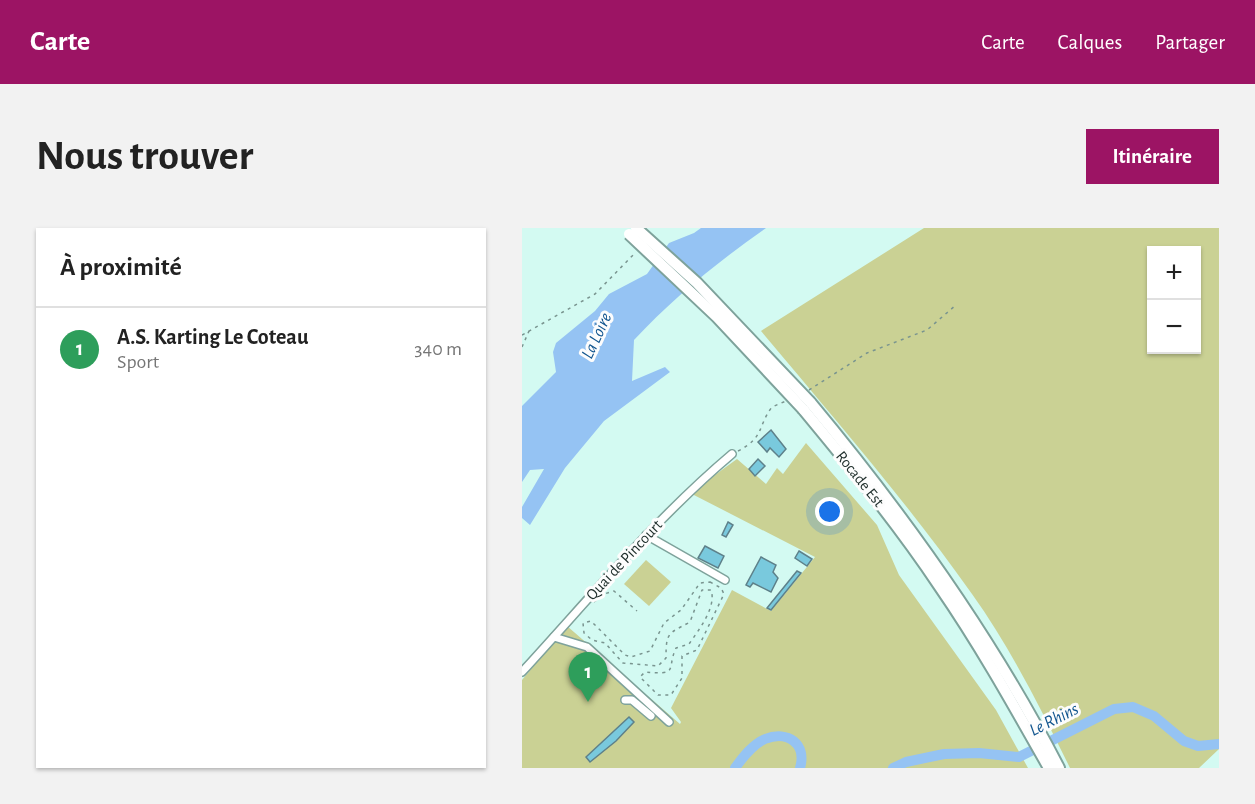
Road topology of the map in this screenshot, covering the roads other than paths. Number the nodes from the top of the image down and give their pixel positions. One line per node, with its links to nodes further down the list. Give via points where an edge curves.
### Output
1 (629, 230): 10 (highway, Rocade Est, bridge, via 697,283 876,482 945,577 1006,672)
2 (732, 454): 3 (street, Quai de Pincourt)
3 (646, 535): 4 (street); 5 (street, Quai de Pincourt)
4 (725, 580)
5 (554, 637): 6 (street, Quai de Pincourt); 9 (street, via 587,647)
6 (522, 672)
7 (625, 700): 8 (street, via 632,700)
8 (651, 716)
9 (669, 722)
10 (1055, 766)

